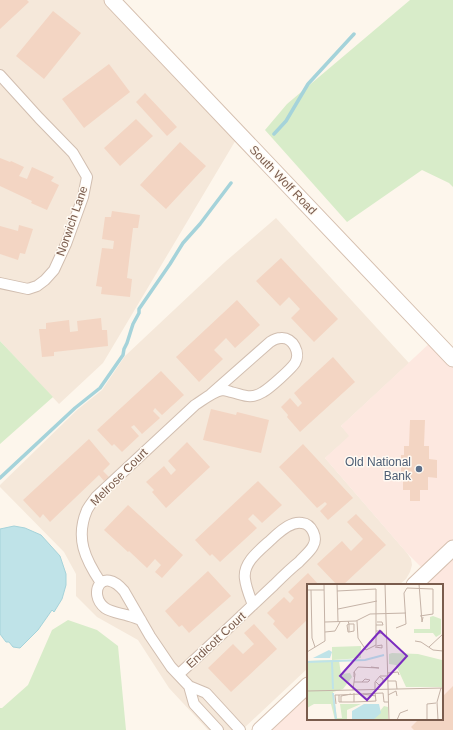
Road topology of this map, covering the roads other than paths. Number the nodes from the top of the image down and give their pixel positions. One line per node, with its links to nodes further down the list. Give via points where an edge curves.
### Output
1 (112, 0): 4 (main road, South Wolf Road)
2 (0, 75): 3 (street, Norwich Lane, via 73,153 87,177 84,197 54,270 37,286 28,289)
3 (0, 283)
4 (453, 359)
5 (211, 394): 5 (street, Melrose Court, via 223,390 247,397 256,396 265,391 296,362 297,350 283,337 270,342); 7 (street, Melrose Court, via 195,405 107,486 88,509 83,521 82,546 92,570)
6 (453, 548): 8 (main road)
7 (101, 583): 10 (street, via 109,580 120,586); 10 (street, via 97,594 104,607)
8 (415, 584)
9 (253, 605): 9 (street, Endicott Court, via 313,546 316,539 308,526 302,523 288,526 252,558 244,572 244,578); 11 (street, Endicott Court)
10 (140, 620): 11 (street, via 171,667)
11 (179, 674): 12 (street)
12 (189, 686): 14 (street, via 194,704); 15 (street, via 206,693)
13 (307, 686): 16 (main road)
14 (218, 730)
15 (240, 730)
16 (260, 730)

